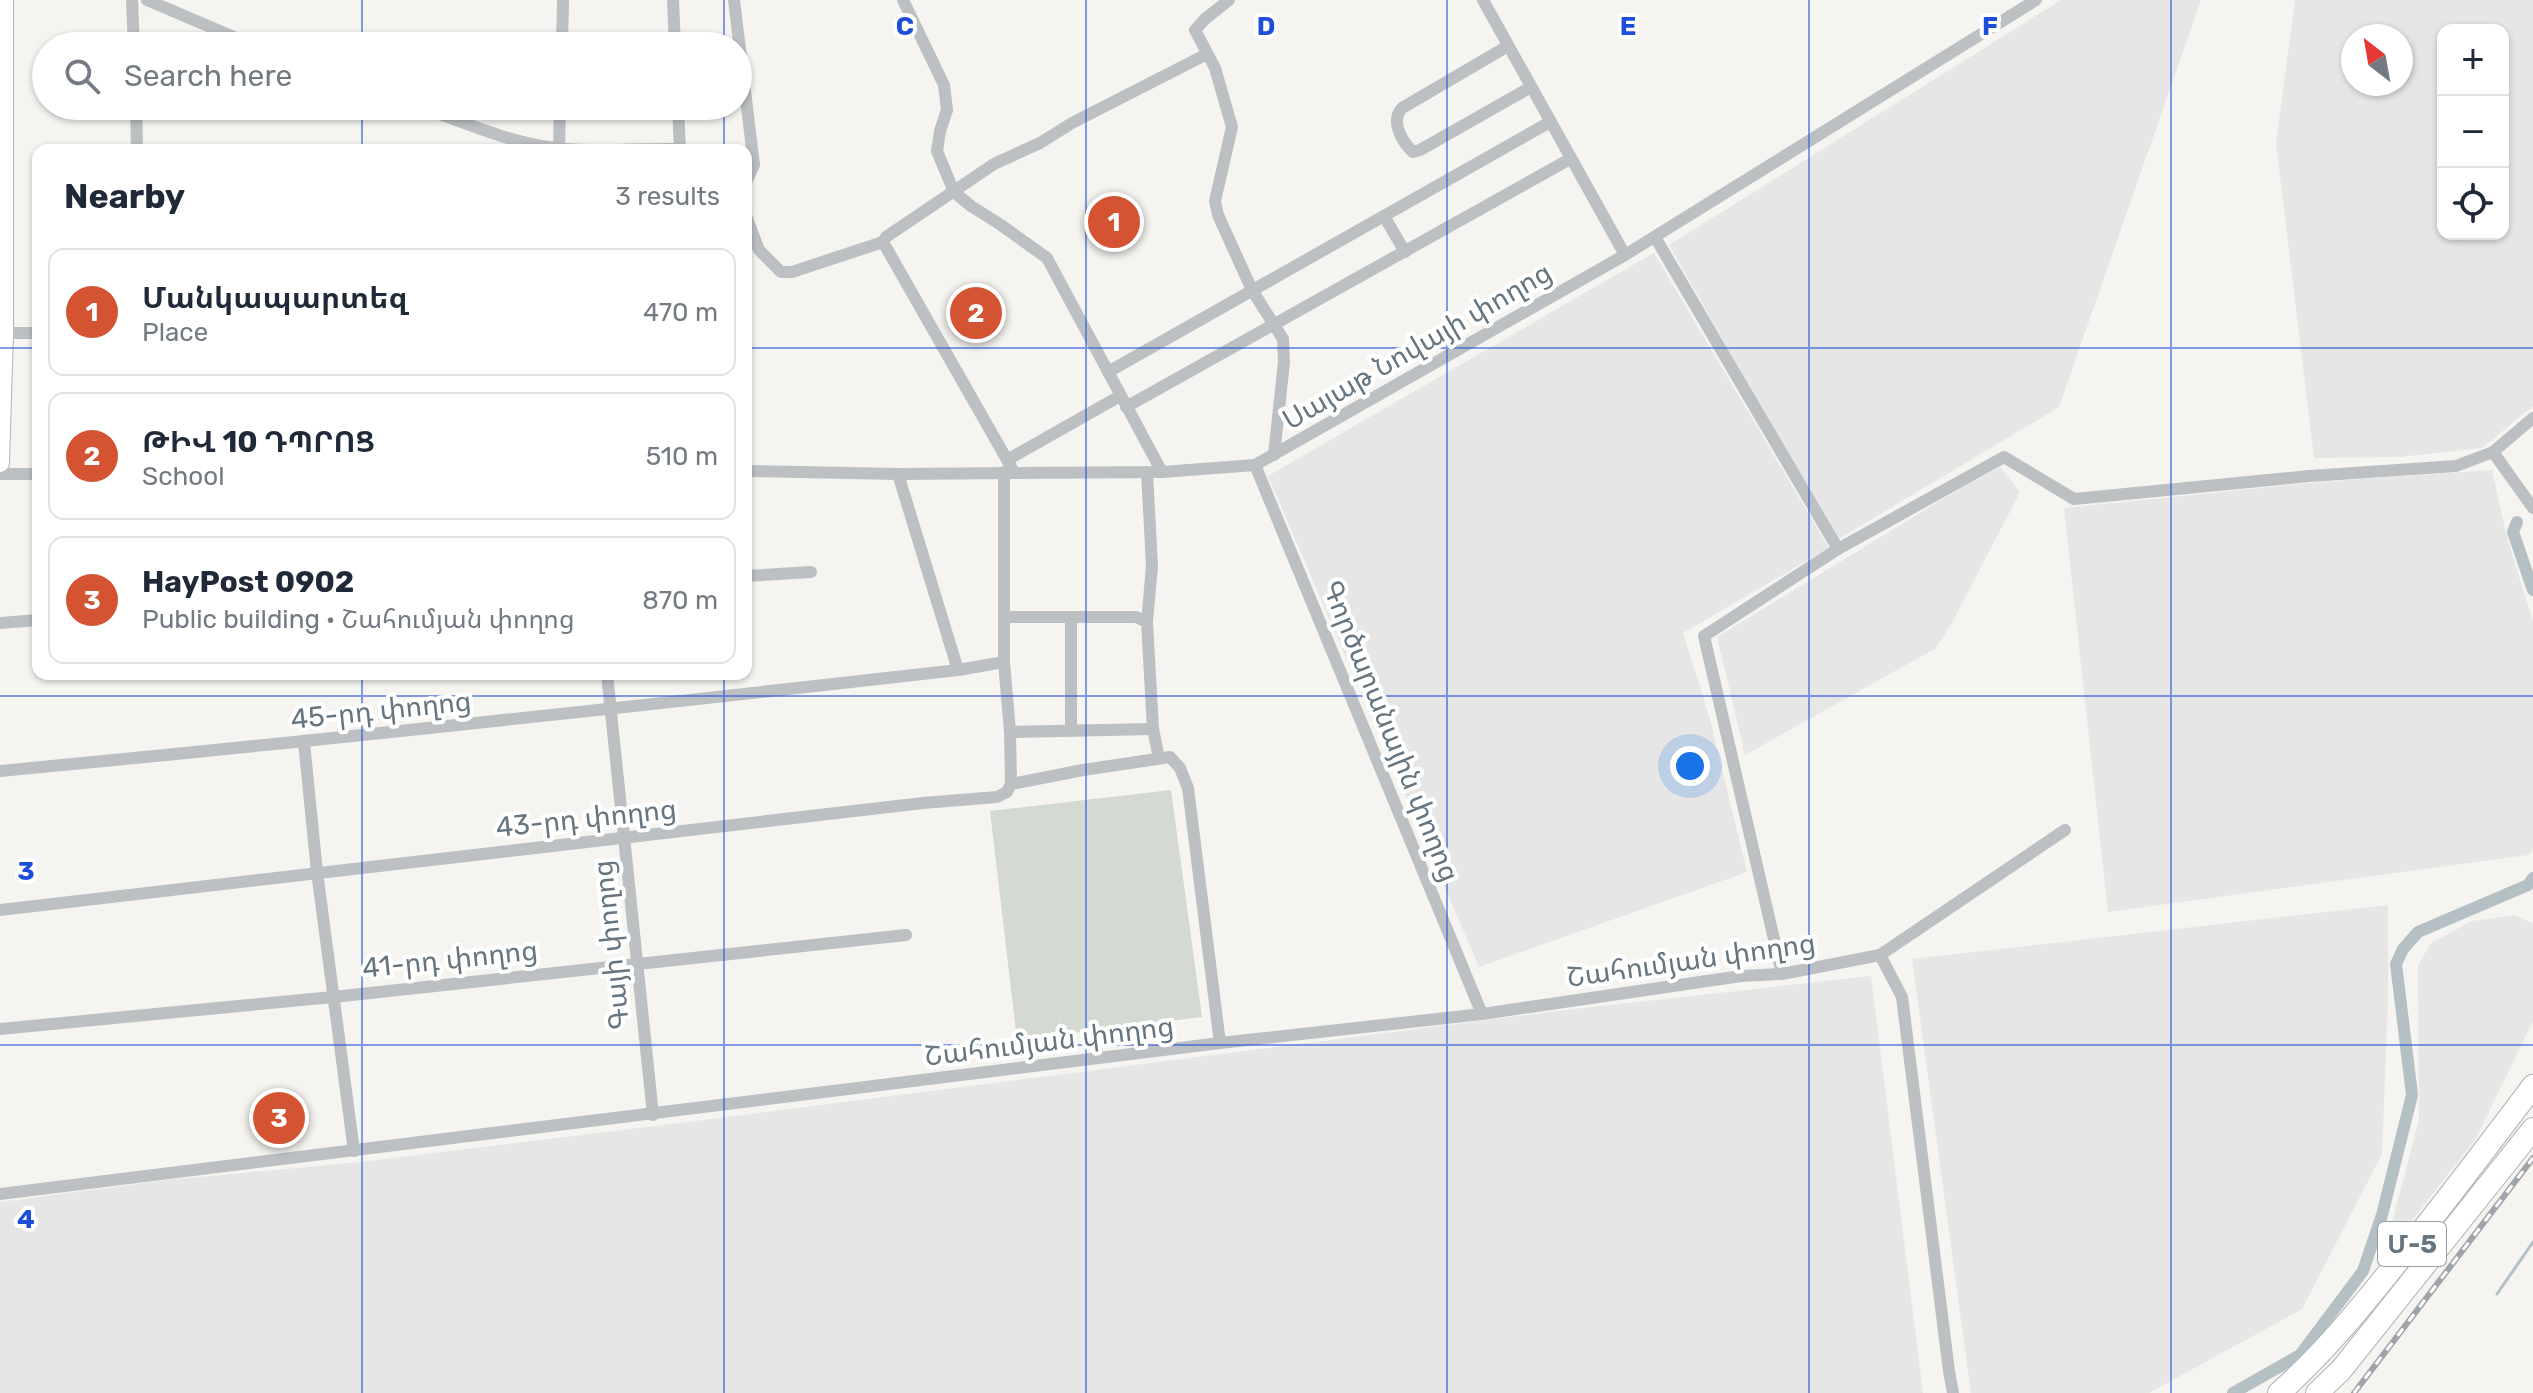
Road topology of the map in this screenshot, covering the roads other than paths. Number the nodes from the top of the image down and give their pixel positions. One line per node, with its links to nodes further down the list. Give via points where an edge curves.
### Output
1 (4, 0): 42 (main road)
2 (132, 0): 11 (street)
3 (147, 0): 12 (street)
4 (563, 0): 13 (street)
5 (673, 0): 14 (street)
6 (734, 0): 15 (street)
7 (903, 0): 33 (street, via 944,85 947,110 937,151)
8 (1229, 0): 17 (street, via 1195,30)
9 (1483, 0): 16 (street)
10 (2036, 0): 36 (street, Սայաթ Նովայի փողոց)
11 (133, 32)
12 (222, 32)
13 (562, 32)
14 (674, 32)
15 (738, 32)
16 (1508, 46): 18 (street); 18 (street, via 1402,108 1396,121 1401,134 1410,150 1420,150)
17 (1207, 54): 33 (street, via 994,164); 40 (street, via 1232,127 1215,201)
18 (1531, 87): 24 (street)
19 (137, 120): 25 (street)
20 (456, 120): 26 (street)
21 (560, 120): 27 (street)
22 (679, 120): 28 (street)
23 (749, 120): 29 (street)
24 (1550, 122): 31 (street); 34 (street)
25 (139, 144)
26 (536, 144)
27 (559, 144)
28 (680, 144)
29 (751, 144)
30 (752, 148): 32 (street)
31 (1570, 159): 38 (street); 39 (street)
32 (752, 169)
33 (954, 192): 37 (street); 44 (street, via 1047,258)
34 (1384, 216): 38 (street); 40 (street)
35 (752, 232): 37 (street, via 759,250 781,272)
36 (1655, 237): 39 (street, Սայաթ Նովայի փողոց); 59 (street)
37 (883, 242): 51 (street)
38 (1405, 252): 41 (street)
39 (1625, 255): 48 (street, Սայաթ Նովայի փողոց)
40 (1252, 290): 41 (street); 44 (street)
41 (1276, 325): 45 (street); 48 (street, via 1284,362)
42 (4, 333): 43 (street); 49 (main road)
43 (32, 333)
44 (1108, 372): 45 (street)
45 (1123, 401): 51 (street); 54 (street)
46 (2533, 418): 47 (street)
47 (2493, 452): 58 (street); 59 (street, via 2456,466 2074,499 2004,457)
48 (1274, 455): 50 (street, Սայաթ Նովայի փողոց)
49 (0, 463)
50 (1255, 465): 54 (street, Սայաթ Նովայի փողոց); 87 (street, Գործարանային փողոց)
51 (1008, 468): 53 (street, Սայաթ Նովայի փողոց); 57 (street, Սայաթ Նովայի փողոց); 62 (street)
52 (752, 471): 57 (street, Սայաթ Նովայի փողոց)
53 (1147, 472): 54 (street, Սայաթ Նովայի փողոց); 65 (street, via 1152,566)
54 (1162, 472)
55 (0, 474): 56 (street)
56 (32, 474)
57 (898, 474): 68 (street)
58 (2533, 508)
59 (1838, 549): 85 (street, via 1704,636)
60 (811, 572): 61 (street)
61 (752, 576)
62 (1005, 617): 63 (street); 67 (street)
63 (1071, 617): 65 (street, via 1136,617); 72 (street)
64 (32, 620): 66 (street)
65 (1147, 622): 71 (street)
66 (0, 623)
67 (1004, 662): 68 (street, 45-րդ փողոց); 73 (street)
68 (958, 670): 70 (street, 45-րդ փողոց)
69 (608, 680): 70 (street, Գայի փողոց)
70 (611, 709): 74 (street, 45-րդ փողոց); 79 (street, Գայի փողոց)
71 (1153, 729): 72 (street); 75 (street)
72 (1071, 731): 73 (street)
73 (1010, 732): 77 (street)
74 (304, 742): 76 (street, 45-րդ փողոց); 80 (street)
75 (1165, 758): 77 (street, 43-րդ փողոց); 89 (street, via 1180,768 1188,788)
76 (0, 771)
77 (1011, 784): 79 (street, 43-րդ փողոց, via 997,797)
78 (2065, 830): 83 (street, Շահումյան փողոց)
79 (623, 838): 80 (street, 43-րդ փողոց); 84 (street, Գայի փողոց)
80 (317, 872): 81 (street, 43-րդ փողոց); 86 (street)
81 (0, 910)
82 (906, 935): 84 (street, 41-րդ փողոց)
83 (1880, 955): 85 (street, Շահումյան փողոց); 95 (street, via 1902,997)
84 (637, 962): 86 (street, 41-րդ փողոց); 91 (street, Գայի փողոց)
85 (1782, 974): 87 (street, Շահումյան փողոց)
86 (333, 997): 88 (street, 41-րդ փողոց); 93 (street)
87 (1482, 1014): 89 (street, Շահումյան փողոց)
88 (0, 1029)
89 (1220, 1043): 91 (street, Շահումյան փողոց)
90 (2533, 1086): 96 (highway, Մ-5, via 2360,1309)
91 (653, 1115): 93 (street, Շահումյան փողոց)
92 (2533, 1129): 97 (highway, Մ-5, via 2341,1370)
93 (354, 1151): 94 (street, Շահումյան փողոց)
94 (0, 1194)
95 (1953, 1393)
96 (2279, 1393)
97 (2317, 1393)

